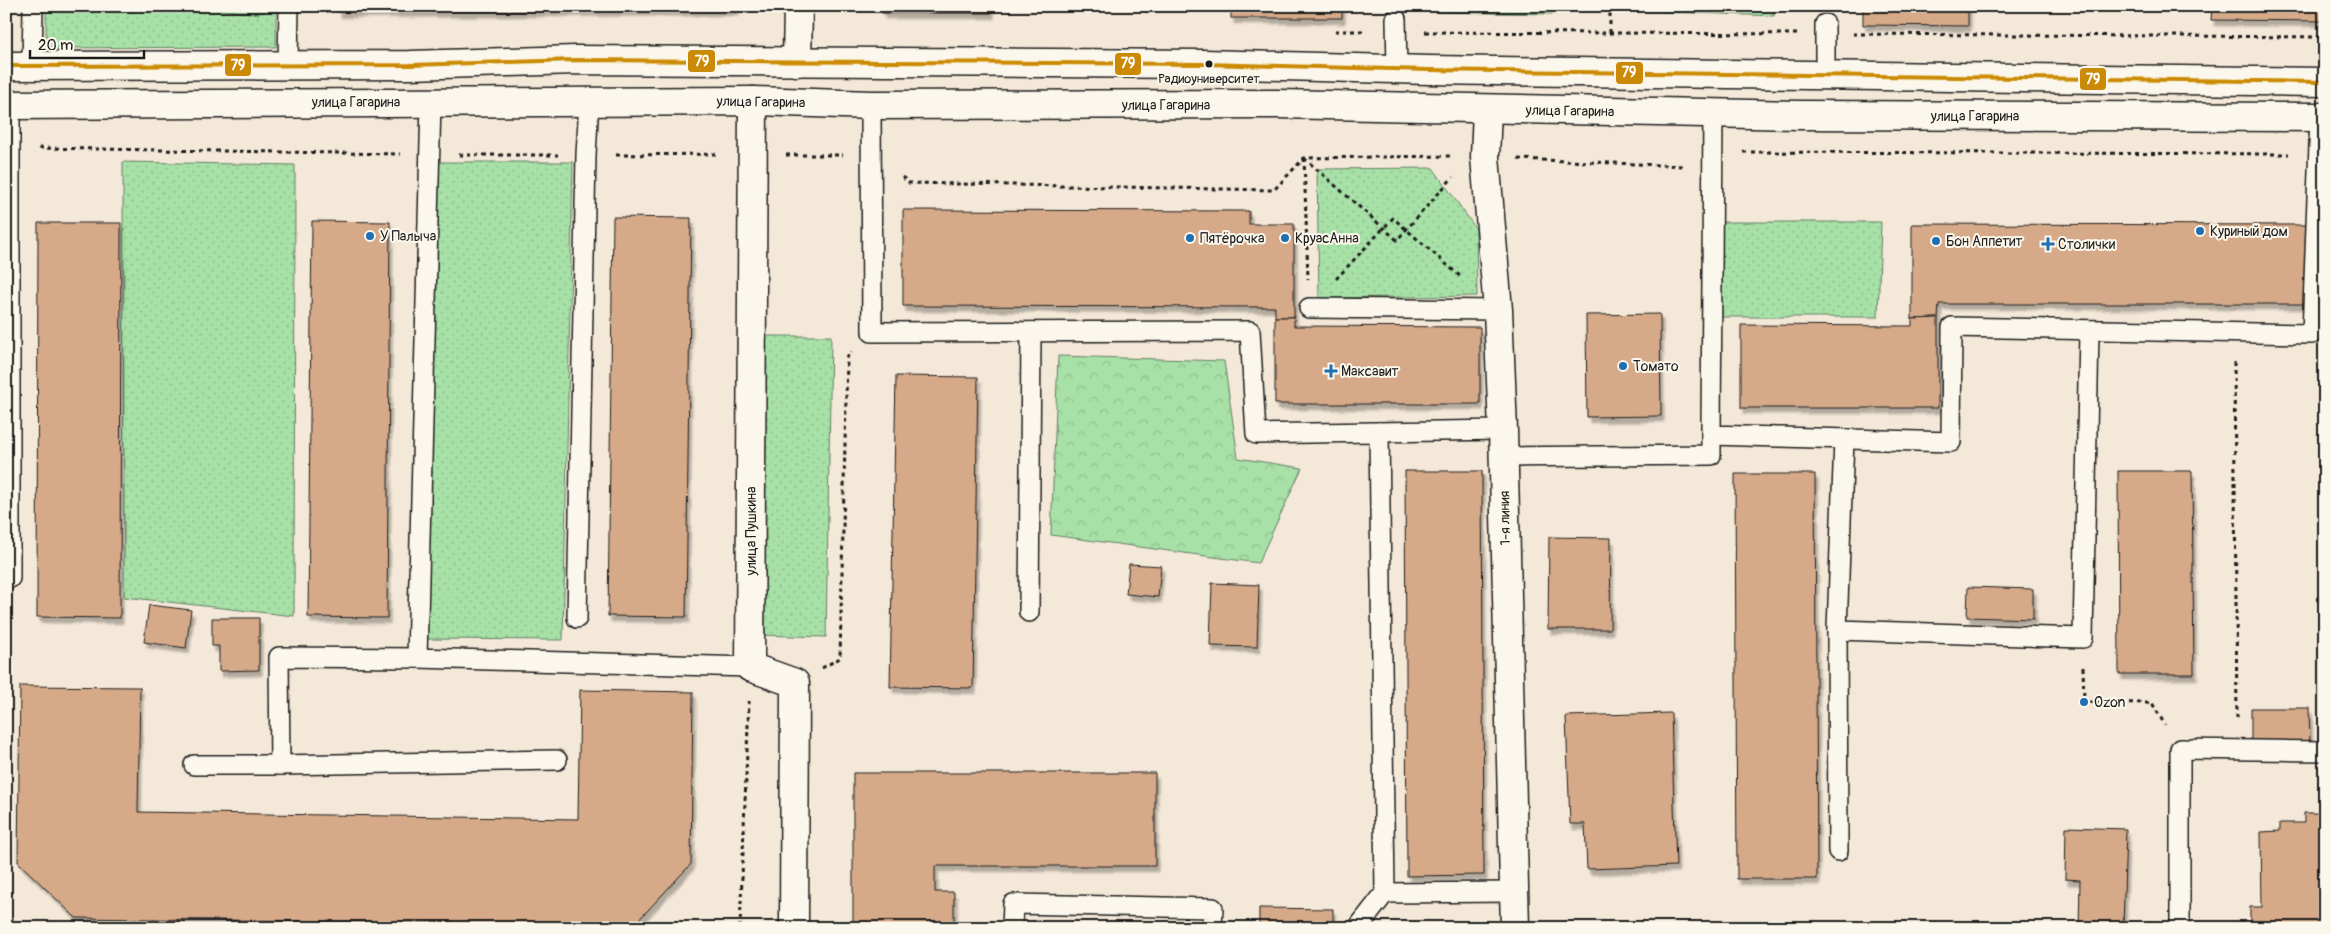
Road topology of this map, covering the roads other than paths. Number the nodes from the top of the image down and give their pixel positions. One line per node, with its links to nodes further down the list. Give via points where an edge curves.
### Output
1 (33, 6): 8 (lane)
2 (288, 6): 7 (lane)
3 (798, 6): 6 (main road)
4 (1396, 25): 9 (lane)
5 (1826, 29): 10 (lane)
6 (797, 62): 7 (main road, via 576,60); 9 (main road, via 1194,64); 15 (main road)
7 (288, 65): 8 (main road)
8 (19, 66)
9 (1397, 69): 10 (main road)
10 (1825, 76): 11 (main road)
11 (2325, 82)
12 (589, 101): 13 (main road, улица Гагарина); 14 (main road, улица Гагарина); 32 (lane)
13 (753, 101): 15 (main road, улица Гагарина); 35 (main road, улица Пушкина)
14 (430, 102): 16 (main road, улица Гагарина); 34 (lane)
15 (796, 103): 17 (main road, улица Гагарина)
16 (8, 105): 30 (lane, via 10,578)
17 (871, 105): 18 (main road, улица Гагарина, via 1278,104); 24 (lane, via 872,332)
18 (1487, 110): 19 (main road, улица Гагарина); 22 (main road, 1-я линия, via 1485,157)
19 (1713, 113): 20 (main road, улица Гагарина); 27 (lane)
20 (2323, 117): 23 (lane, via 2318,154 2312,334)
21 (1309, 308): 22 (lane)
22 (1498, 310): 25 (main road, 1-я линия)
23 (2088, 331): 28 (lane, via 1952,327 1951,442); 33 (lane, via 2083,638)
24 (1031, 332): 26 (lane, via 1250,331 1256,434); 31 (lane)
25 (1503, 430): 26 (lane); 29 (main road, 1-я линия)
26 (1378, 432): 42 (lane)
27 (1710, 435): 28 (lane); 29 (lane, via 1711,455)
28 (1844, 439): 33 (lane)
29 (1504, 457): 41 (main road, 1-я линия)
30 (6, 578)
31 (1029, 612)
32 (576, 618)
33 (1837, 630): 40 (lane)
34 (418, 658): 35 (lane); 39 (lane, via 280,657)
35 (750, 667): 43 (main road, via 795,683)
36 (2325, 751): 48 (lane, via 2180,749)
37 (557, 760): 39 (lane)
38 (194, 765): 39 (lane)
39 (280, 765)
40 (1838, 851)
41 (1515, 892): 42 (lane); 47 (main road, 1-я линия)
42 (1385, 893): 46 (lane)
43 (794, 928)
44 (1012, 928): 45 (lane, via 1013,904 1212,908)
45 (1212, 928)
46 (1360, 928)
47 (1515, 928)
48 (2180, 928)

